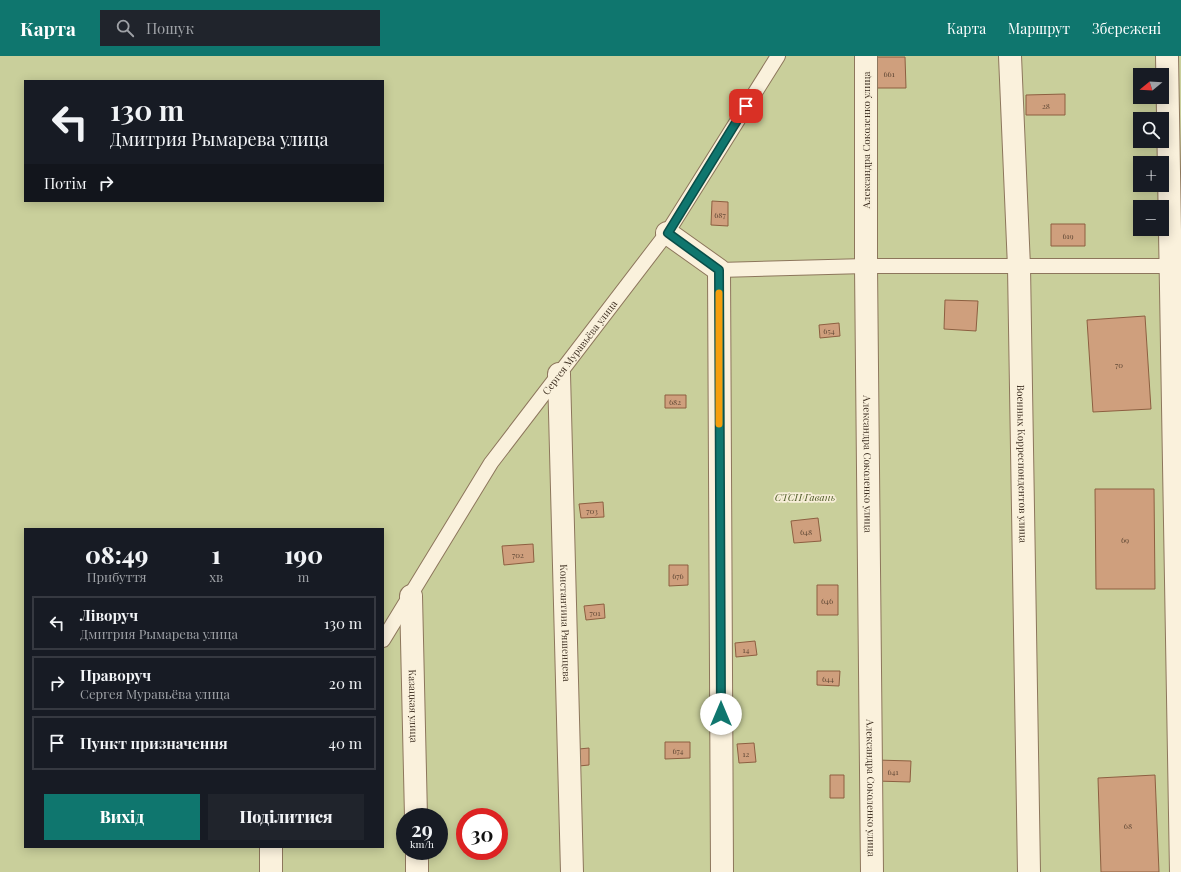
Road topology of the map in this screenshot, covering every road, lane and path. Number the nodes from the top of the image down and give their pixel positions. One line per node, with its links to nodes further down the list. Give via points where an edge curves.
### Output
1 (778, 56): 5 (lane, Сергея Муравьёва улица)
2 (866, 56): 6 (street, Александра Соколенко улица)
3 (1010, 56): 8 (street, Военных Корреспондентов улица)
4 (1166, 56): 7 (street)
5 (668, 233): 9 (street); 10 (lane, Сергея Муравьёва улица)
6 (866, 266): 8 (lane); 9 (lane); 20 (street, Александра Соколенко улица)
7 (1176, 266): 8 (lane); 22 (street)
8 (1019, 267): 21 (street, Военных Корреспондентов улица)
9 (719, 270): 19 (street)
10 (559, 374): 11 (lane, Сергея Муравьёва улица, via 491,463); 18 (street, Константина Ряшенцева)
11 (411, 596): 12 (lane, Сергея Муравьёва улица); 13 (street, Казацкая улица)
12 (384, 638)
13 (416, 808)
14 (271, 848): 16 (street)
15 (417, 860): 17 (street)
16 (271, 872)
17 (417, 872)
18 (572, 872)
19 (722, 872)
20 (872, 872)
21 (1029, 872)
22 (1181, 872)

